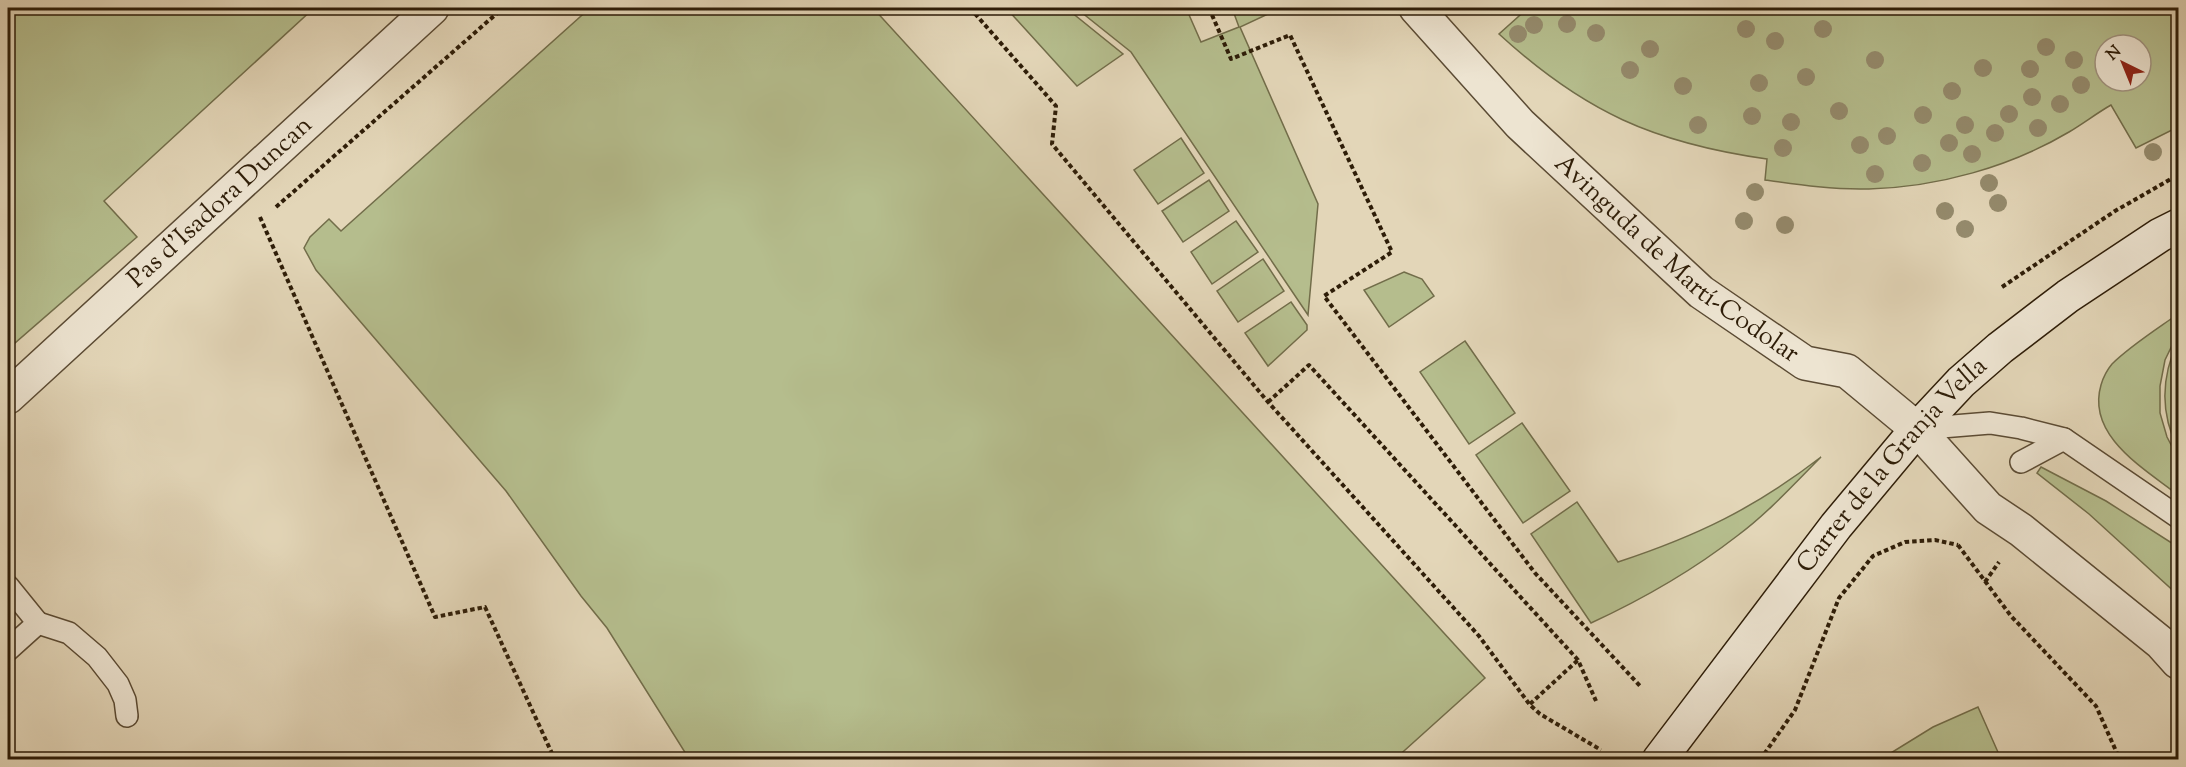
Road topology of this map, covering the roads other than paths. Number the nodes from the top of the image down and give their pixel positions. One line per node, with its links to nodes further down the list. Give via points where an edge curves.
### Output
1 (432, 8): 4 (street, Pas d'Isadora Duncan)
2 (1416, 8): 5 (street, Avinguda de Martí-Codolar, via 1520,124 1701,292 1805,363 1847,371)
3 (2178, 226): 5 (street, Carrer de la Granja Vella, via 2027,326 1961,382)
4 (8, 397)
5 (1917, 429): 6 (lane, via 1990,423); 12 (street, Avinguda de Martí-Codolar, via 1988,508 2161,643); 14 (street, Carrer de la Granja Vella, via 1836,526)
6 (2064, 439): 7 (lane); 8 (lane)
7 (2021, 462)
8 (2178, 517)
9 (8, 586): 10 (lane)
10 (38, 623): 11 (lane); 13 (lane, via 69,633 97,657 118,684)
11 (8, 650)
12 (2178, 662)
13 (127, 716)
14 (1659, 759)

